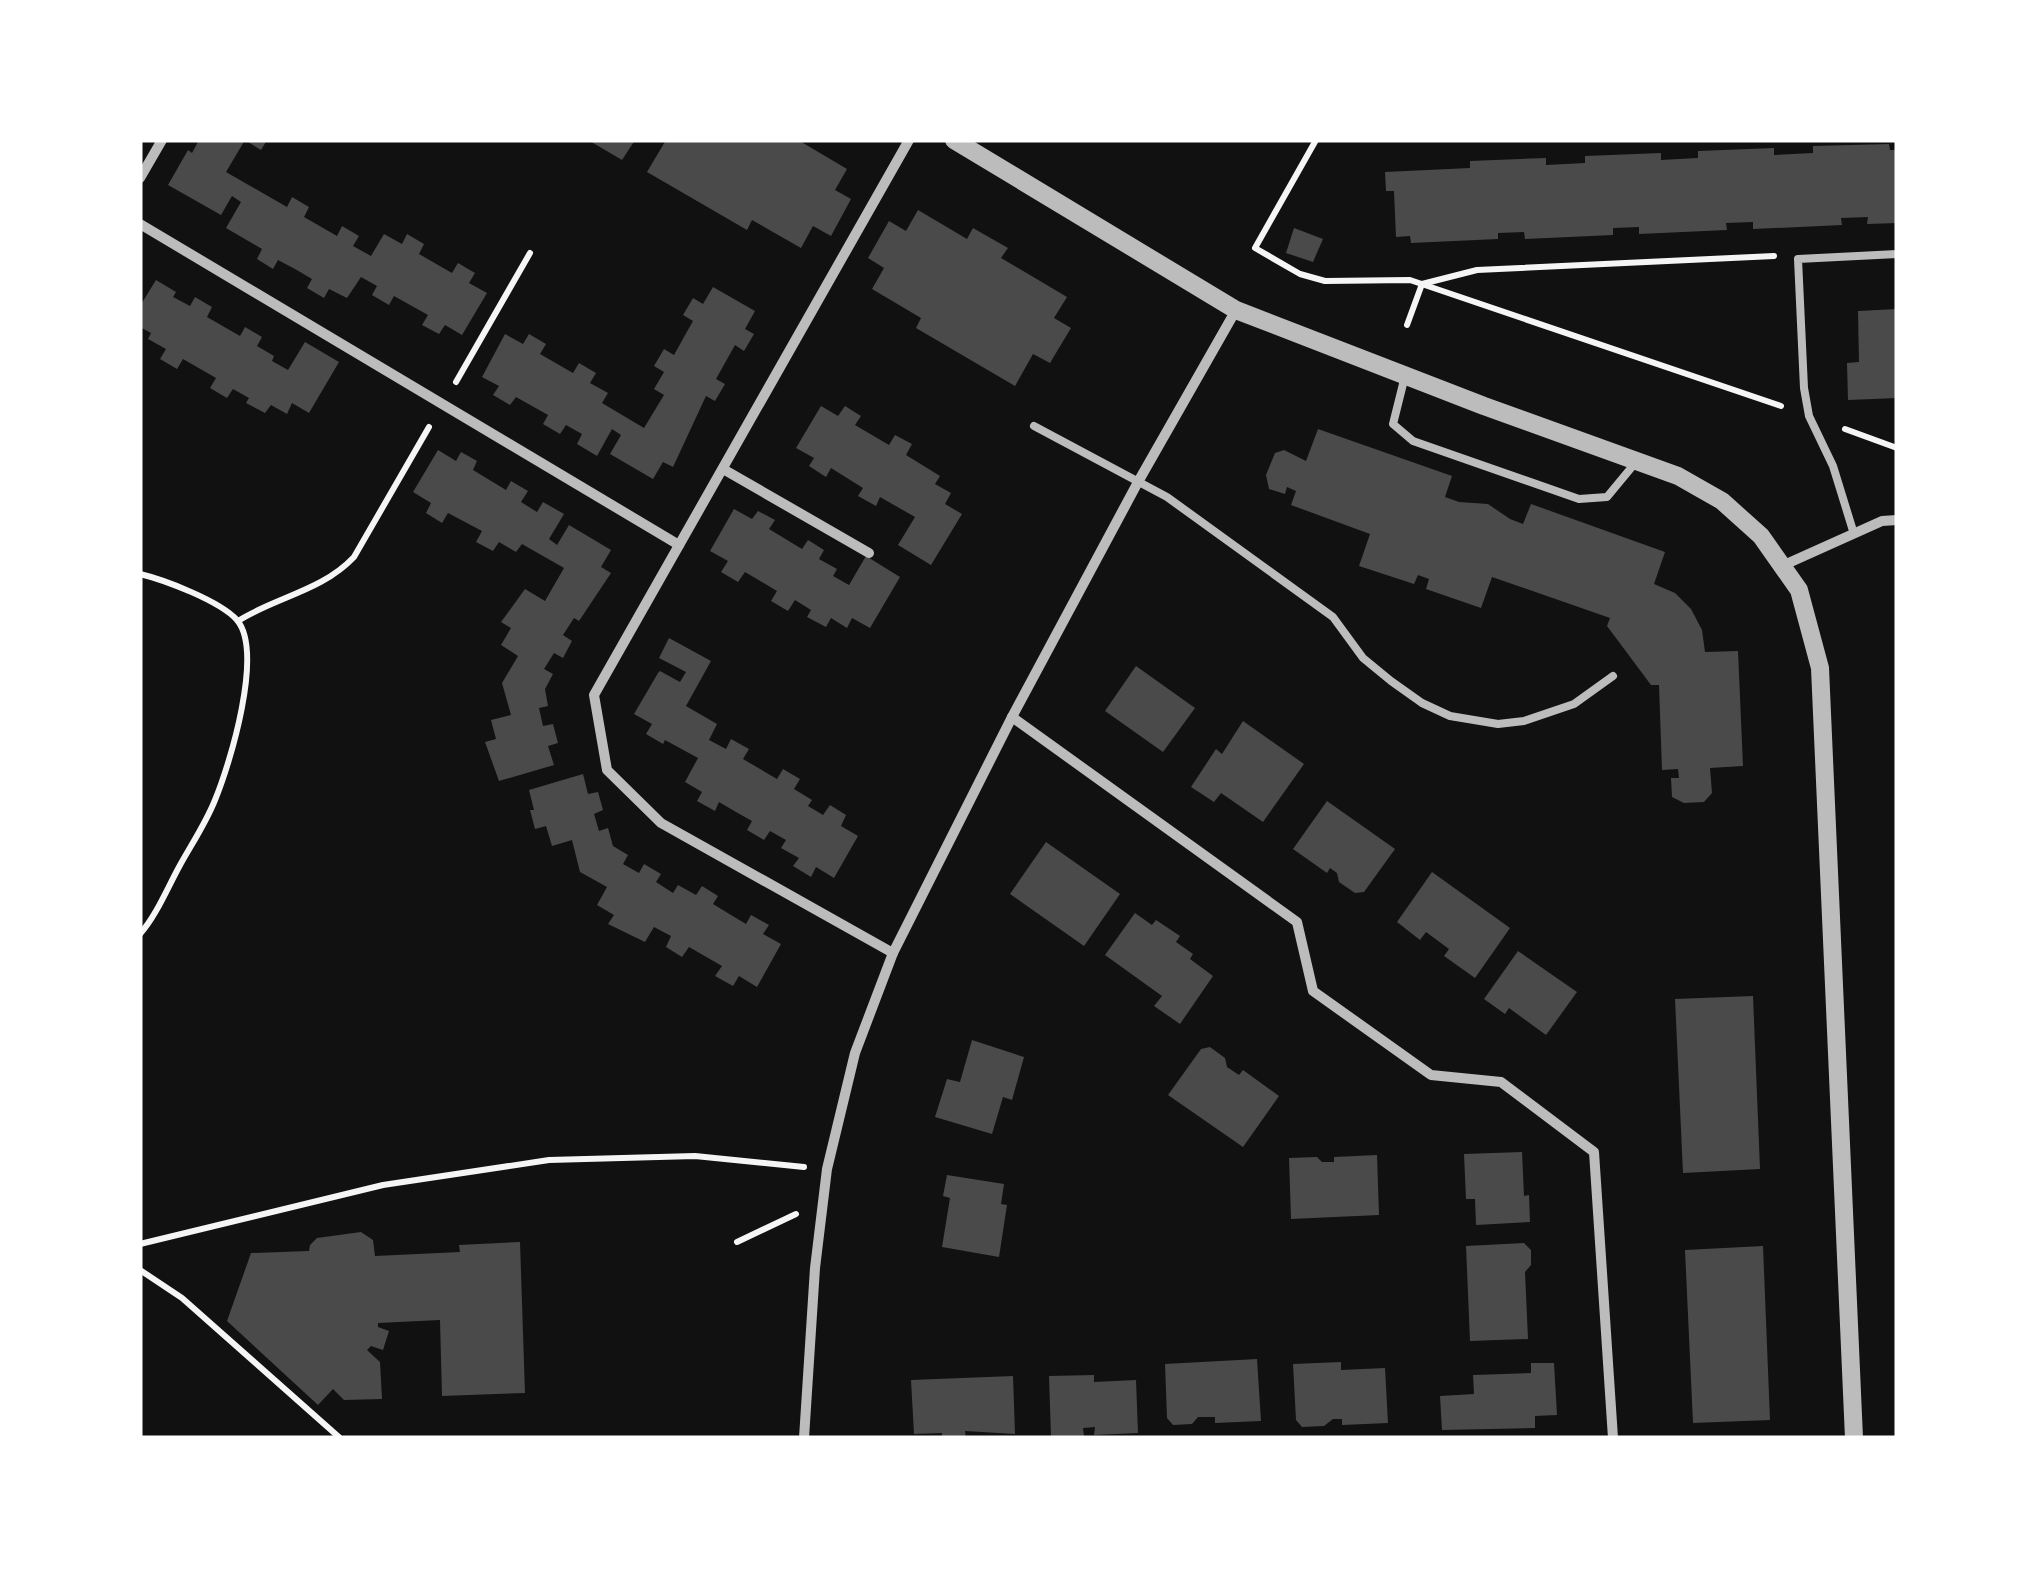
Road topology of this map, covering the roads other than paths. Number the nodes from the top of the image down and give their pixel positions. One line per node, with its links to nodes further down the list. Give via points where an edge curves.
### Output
1 (162, 140): 4 (street)
2 (909, 140): 11 (street)
3 (954, 140): 7 (street)
4 (140, 178)
5 (140, 224): 15 (street)
6 (1897, 254): 14 (lane, via 1798,259 1809,416)
7 (1236, 310): 8 (street); 12 (street)
8 (1404, 376): 10 (street); 10 (lane, via 1392,424 1413,441 1579,498 1606,498)
9 (1034, 426): 12 (lane)
10 (1636, 461): 17 (street, via 1722,501)
11 (722, 469): 15 (street); 16 (street)
12 (1138, 482): 18 (lane, via 1334,617 1363,658 1450,716 1524,721 1574,704); 19 (street)
13 (1897, 520): 14 (street)
14 (1854, 534): 17 (street)
15 (679, 545): 20 (street, via 594,695 607,770 661,823)
16 (869, 553)
17 (1784, 565): 23 (street, via 1800,590 1820,668)
18 (1614, 676)
19 (1012, 717): 20 (street); 22 (street, via 1297,922 1313,990 1431,1075 1501,1082 1594,1152)
20 (893, 953): 21 (street, via 856,1053 824,1199)
21 (804, 1438)
22 (1613, 1438)
23 (1854, 1438)

